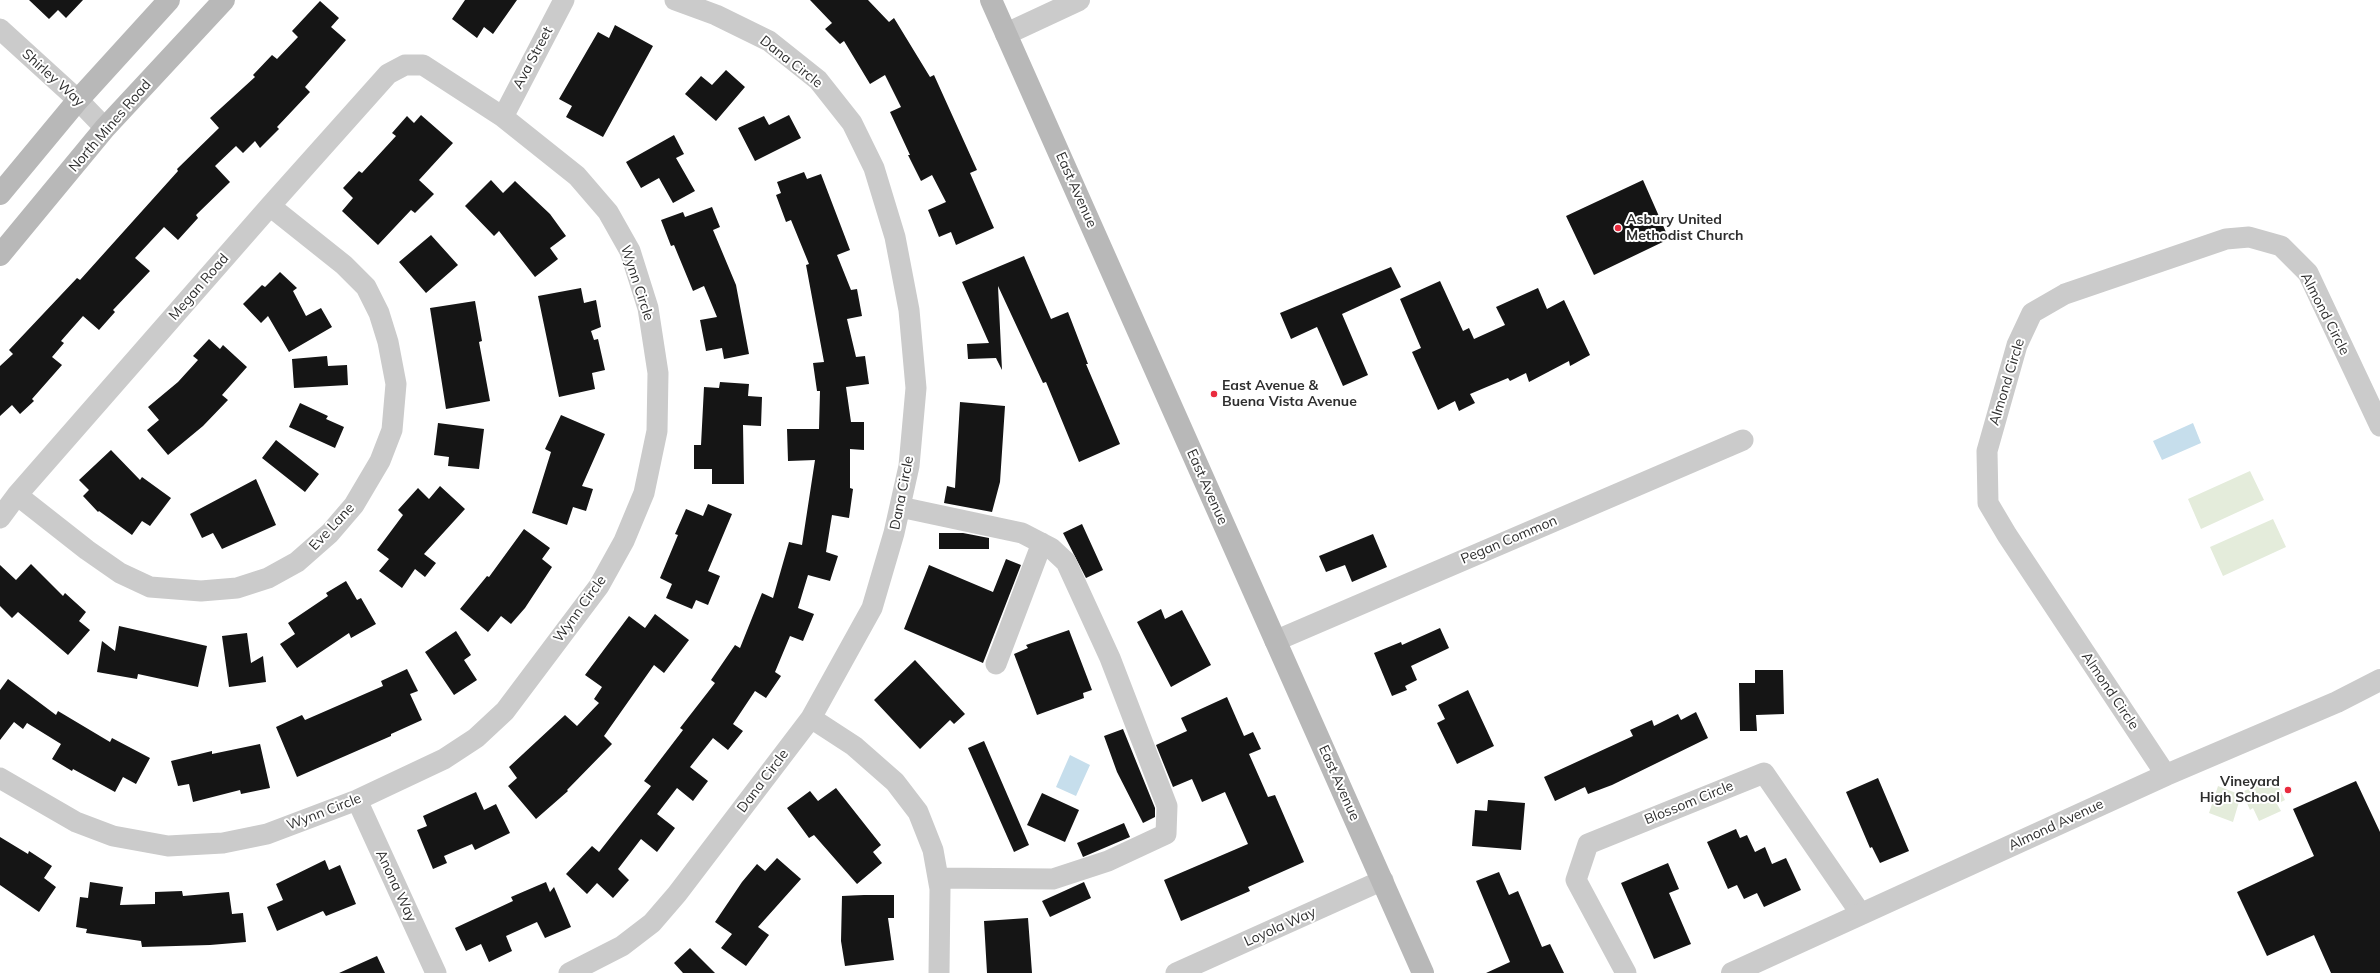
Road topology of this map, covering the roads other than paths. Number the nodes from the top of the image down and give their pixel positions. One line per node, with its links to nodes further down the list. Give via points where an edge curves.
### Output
1 (169, 0): 11 (main road)
2 (224, 0): 13 (main road, North Mines Road)
3 (564, 0): 12 (street, Ava Street)
4 (675, 0): 7 (street, Dana Circle)
5 (991, 0): 9 (main road, East Avenue)
6 (1078, 0): 9 (street)
7 (719, 8): 20 (street, Dana Circle, via 769,41 818,80 852,123 874,168 895,237 909,310 916,388 909,466)
8 (0, 29): 11 (street, Shirley Way)
9 (1006, 34): 23 (main road, East Avenue)
10 (405, 65): 12 (street, Wynn Circle, via 423,65); 15 (street, Megan Road, via 388,74)
11 (78, 100): 13 (street, Shirley Way); 14 (main road)
12 (502, 117): 29 (street, Wynn Circle, via 577,176 608,212 630,251 648,308 658,373 657,431 648,477 624,541 599,586 505,711 476,738 444,758)
13 (105, 128): 16 (main road, North Mines Road)
14 (0, 194)
15 (270, 206): 19 (street, Megan Road); 19 (street, Eve Lane, via 344,265 366,287 381,320 396,384 392,430 380,461 354,505 330,533 297,562 268,578 237,588 201,592 150,586 108,566)
16 (0, 255)
17 (2380, 426): 27 (street, Almond Circle, via 2308,273 2281,246 2250,237 2226,239 2065,294 2032,313 2017,345 1987,451 1988,503)
18 (1743, 440): 23 (street, Pegan Common)
19 (17, 495): 21 (street, Megan Road)
20 (900, 506): 22 (street, via 1022,533); 26 (street, Dana Circle, via 872,608)
21 (0, 518)
22 (1042, 543): 24 (street); 30 (street, via 1066,562 1110,658 1167,806 1166,834 1108,861 1053,879)
23 (1275, 641): 31 (main road, East Avenue)
24 (996, 664)
25 (2380, 680): 27 (street, Almond Avenue, via 2337,702)
26 (811, 718): 30 (street, via 854,746 895,782 918,812 933,850); 34 (street, Dana Circle, via 652,923 622,946)
27 (2166, 775): 32 (street, Almond Avenue)
28 (0, 778): 29 (street, Wynn Circle, via 76,822 114,836 168,846 223,843 267,834)
29 (357, 800): 33 (street, Anona Way)
30 (938, 878): 35 (street)
31 (1383, 880): 36 (street, Loyola Way); 37 (main road, East Avenue)
32 (1861, 914): 38 (street, Blossom Circle, via 1764,773 1588,844 1576,880); 39 (street, Almond Avenue)
33 (436, 973)
34 (569, 973)
35 (939, 973)
36 (1176, 973)
37 (1424, 973)
38 (1626, 973)
39 (1732, 973)

